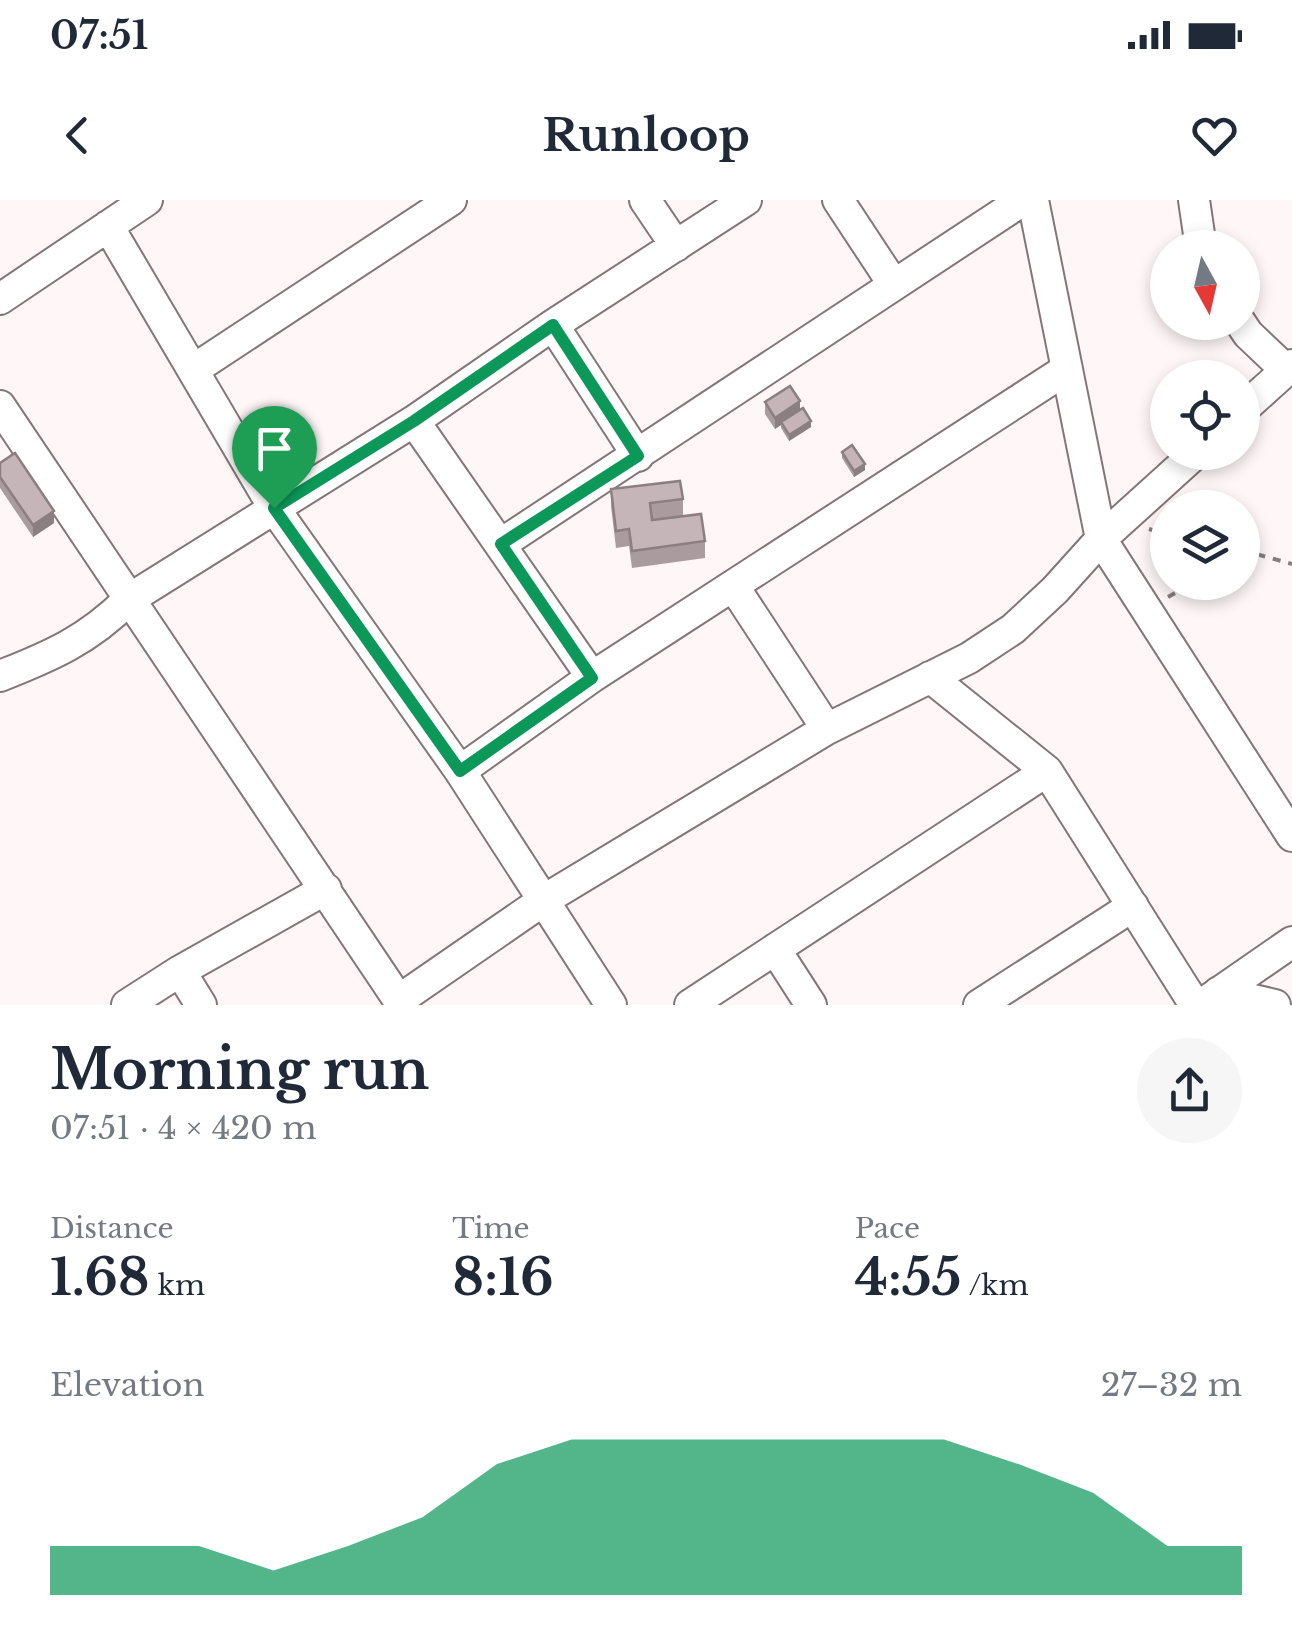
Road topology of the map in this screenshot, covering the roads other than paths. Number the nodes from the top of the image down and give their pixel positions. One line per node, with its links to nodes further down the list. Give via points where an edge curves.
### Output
1 (147, 200): 9 (street)
2 (451, 200): 18 (street)
3 (645, 200): 11 (street)
4 (746, 200): 11 (street)
5 (838, 200): 12 (street)
6 (1023, 200): 12 (street)
7 (1033, 200): 17 (street)
8 (1194, 200): 10 (street)
9 (108, 226): 13 (street); 18 (street)
10 (1198, 230)
11 (676, 246): 14 (street)
12 (894, 286): 22 (street)
13 (0, 299)
14 (553, 325): 21 (street); 22 (street)
15 (1255, 340): 16 (street)
16 (1289, 368): 19 (street)
17 (1067, 369): 25 (street); 27 (street)
18 (193, 370): 24 (street)
19 (1260, 394)
20 (0, 406): 28 (street)
21 (414, 421): 24 (street); 26 (street)
22 (638, 456): 26 (street)
23 (1176, 470): 25 (street)
24 (274, 508): 28 (street); 33 (street)
25 (1101, 539): 31 (street, via 1013,629); 35 (street)
26 (501, 544): 30 (street)
27 (734, 586): 30 (street); 32 (street)
28 (128, 600): 29 (street, via 74,643); 36 (street)
29 (0, 676)
30 (592, 678): 33 (street)
31 (930, 678): 32 (street); 34 (street)
32 (827, 730): 37 (street)
33 (460, 771): 37 (street)
34 (1047, 772): 38 (street); 40 (street)
35 (1292, 836)
36 (326, 889): 41 (street); 43 (street)
37 (544, 900): 43 (street); 47 (street)
38 (1133, 906): 42 (street); 44 (street)
39 (1292, 942): 42 (street)
40 (775, 950): 48 (street); 49 (street)
41 (180, 970): 45 (street); 46 (street)
42 (1205, 1000): 50 (street)
43 (401, 1002)
44 (991, 1002)
45 (126, 1005)
46 (201, 1005)
47 (610, 1005)
48 (690, 1005)
49 (811, 1005)
50 (1274, 1005)

